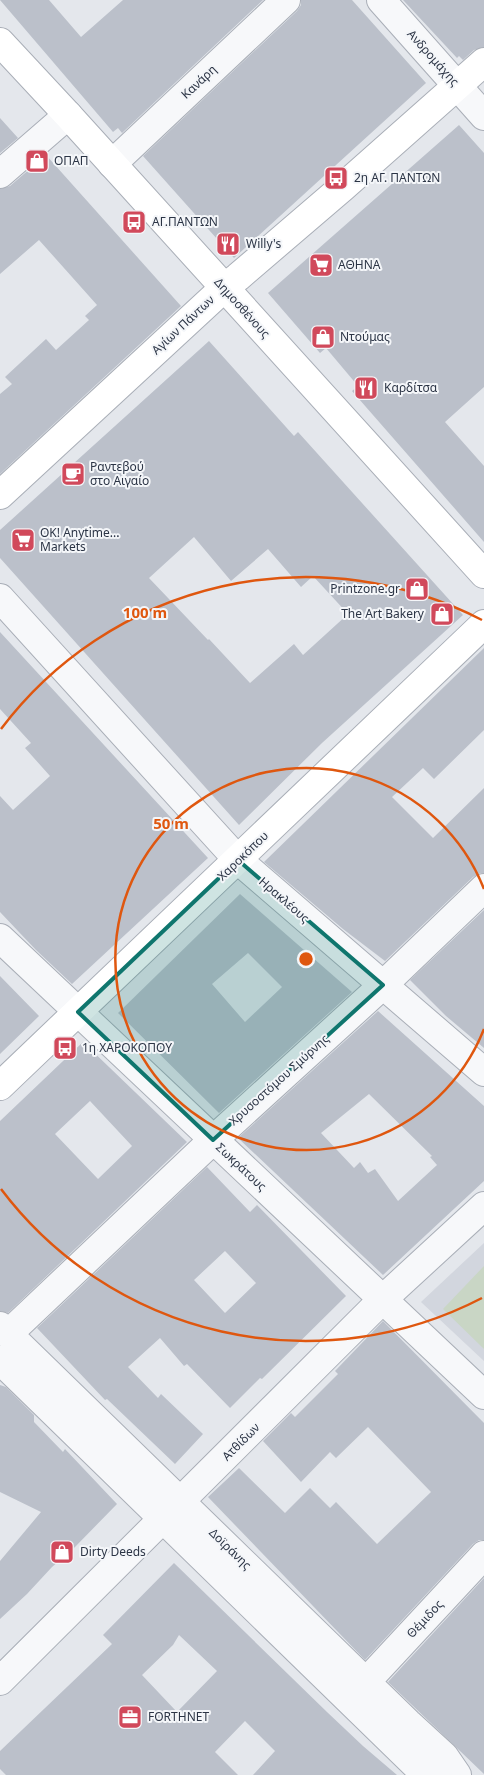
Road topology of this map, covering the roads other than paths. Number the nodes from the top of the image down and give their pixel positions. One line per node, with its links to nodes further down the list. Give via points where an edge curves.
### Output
1 (286, 0): 8 (street, Κανάρη)
2 (381, 0): 5 (street, Ανδρομάχης)
3 (0, 42): 6 (street, Δημοσθένους)
4 (484, 62): 5 (street, Αγίων Πάντων)
5 (458, 86): 7 (street, Ανδρομάχης); 10 (street, Αγίων Πάντων)
6 (68, 115): 8 (street, Δημοσθένους); 9 (street)
7 (484, 116)
8 (112, 164): 10 (street, Δημοσθένους)
9 (0, 174)
10 (224, 288): 11 (street, Αγίων Πάντων); 12 (street, Δημοσθένους)
11 (0, 495)
12 (484, 574)
13 (0, 598): 15 (street, Ηρακλέους)
14 (484, 624): 15 (street, Χαροκόπου)
15 (238, 860): 18 (street, Ηρακλέους); 19 (street, Χαροκόπου)
16 (484, 888): 18 (street, Χρυσοστόμου Σμύρνης)
17 (0, 938): 19 (street, Σωκράτους)
18 (383, 985): 20 (street, Ηρακλέους); 22 (street, Χρυσοστόμου Σμύρνης)
19 (78, 1012): 21 (street, Χαροκόπου); 22 (street, Σωκράτους)
20 (484, 1072)
21 (0, 1086)
22 (213, 1140): 24 (street, Σωκράτους); 25 (street, Χρυσοστόμου Σμύρνης)
23 (484, 1206): 24 (street, Ατθίδων)
24 (383, 1299): 27 (street, Σωκράτους); 28 (street, Ατθίδων)
25 (4, 1330): 28 (street, Δοϊράνης)
26 (0, 1360): 28 (street, Δοϊράνης)
27 (484, 1395)
28 (173, 1510): 30 (street, Ατθίδων); 31 (street, Δοϊράνης); 32 (street, Δοϊράνης)
29 (484, 1555): 31 (street, Θέμιδος)
30 (0, 1681)
31 (366, 1682): 33 (street, Δοϊράνης, via 444,1756)
32 (426, 1775)
33 (457, 1775)

